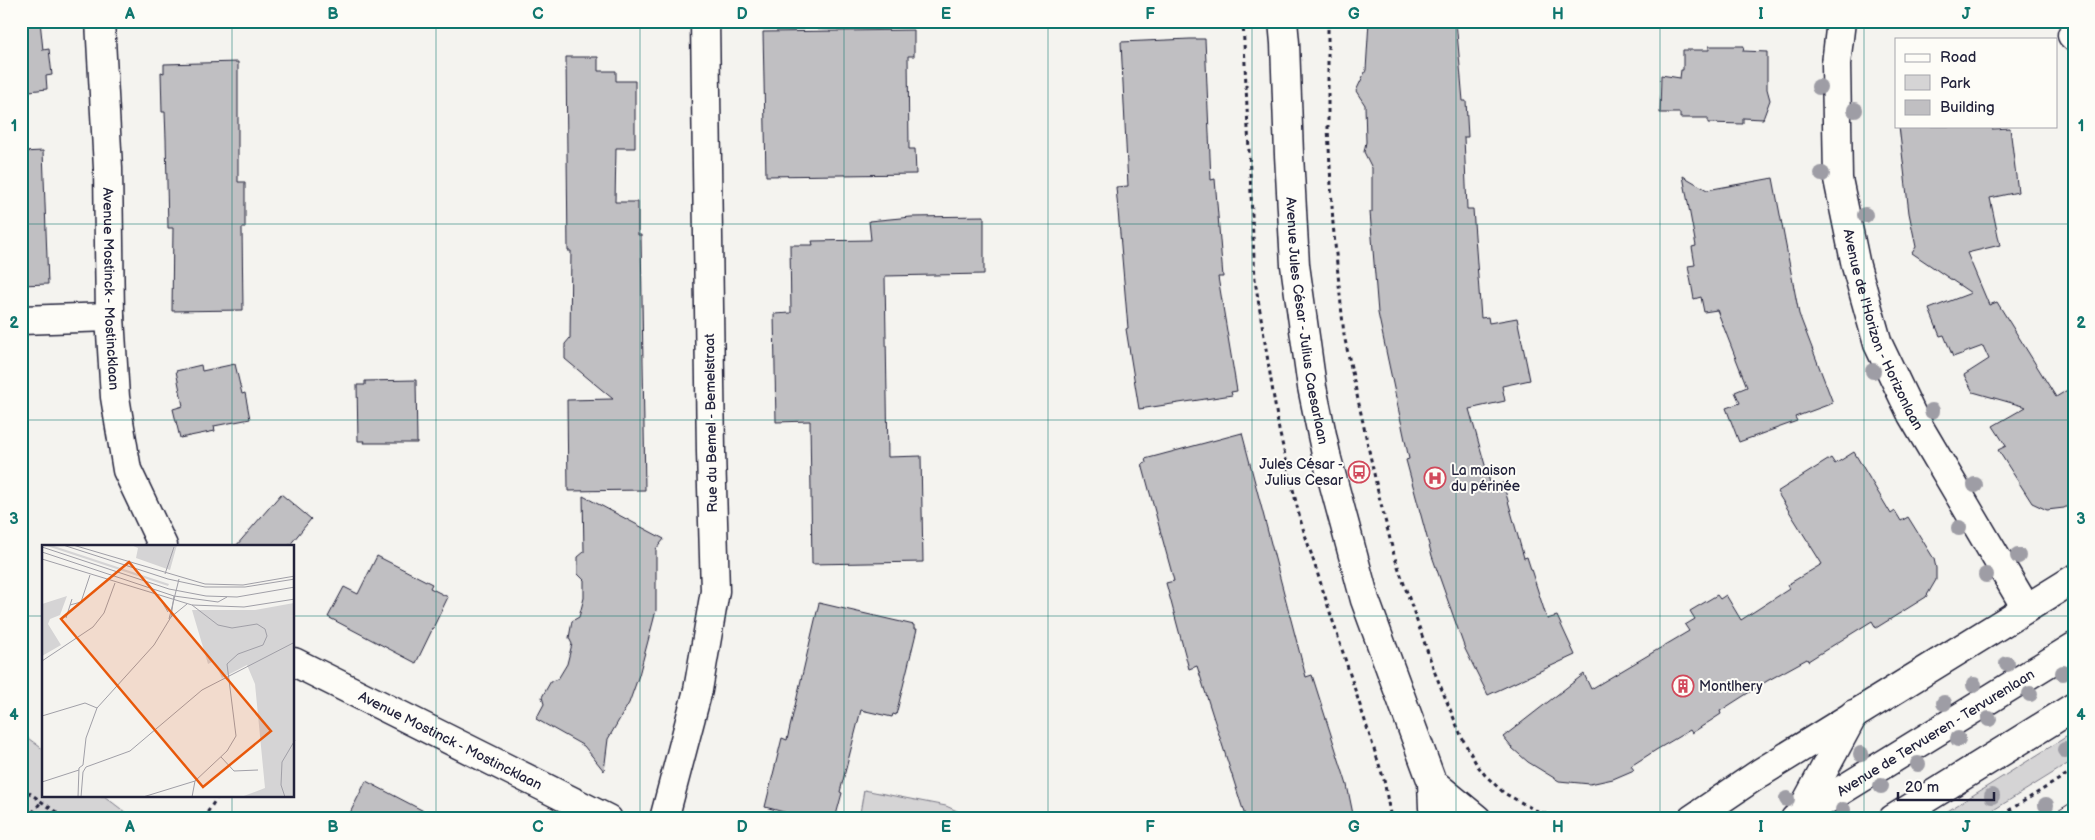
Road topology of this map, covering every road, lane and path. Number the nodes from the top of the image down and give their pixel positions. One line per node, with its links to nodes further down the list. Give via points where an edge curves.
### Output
1 (100, 21): 6 (street, Avenue Mostinck - Mostincklaan, via 108,168)
2 (705, 21): 26 (street, Rue du Bemel - Bemelstraat, via 715,591 698,690)
3 (1283, 21): 19 (street, Avenue Jules César - Julius Caesarlaan, via 1295,265 1312,387 1327,459 1365,600)
4 (1328, 21): 27 (path, via 1328,138 1344,335 1394,555 1435,673 1477,765 1504,793 1535,810)
5 (1841, 21): 10 (street, Avenue de l'Horizon - Horizonlaan, via 1836,64 1838,179 1856,266 1878,344 1912,415)
6 (110, 318): 7 (street); 8 (street, Avenue Mostinck - Mostincklaan, via 115,397 127,470)
7 (21, 320)
8 (163, 545)
9 (2074, 579): 10 (street, Avenue de Tervueren - Tervurenlaan)
10 (2026, 608): 14 (street, Avenue de Tervueren - Tervurenlaan)
11 (2074, 646): 21 (street, Avenue de Tervueren - Tervurenlaan)
12 (295, 662): 25 (street, Avenue Mostinck - Mostincklaan)
13 (2074, 707): 29 (street)
14 (1854, 714): 21 (street, Avenue de Tervueren - Tervurenlaan); 28 (street, Avenue de Tervueren - Tervurenlaan)
15 (2074, 770): 30 (path)
16 (21, 787): 18 (path)
17 (217, 798): 24 (path)
18 (42, 801): 22 (path); 23 (path)
19 (1434, 807): 20 (street, Avenue Jules César - Julius Caesarlaan)
20 (1478, 818)
21 (1796, 818)
22 (27, 819)
23 (66, 819)
24 (203, 819)
25 (608, 819)
26 (664, 819)
27 (1561, 819)
28 (1692, 819)
29 (1893, 819)
30 (1995, 819)

